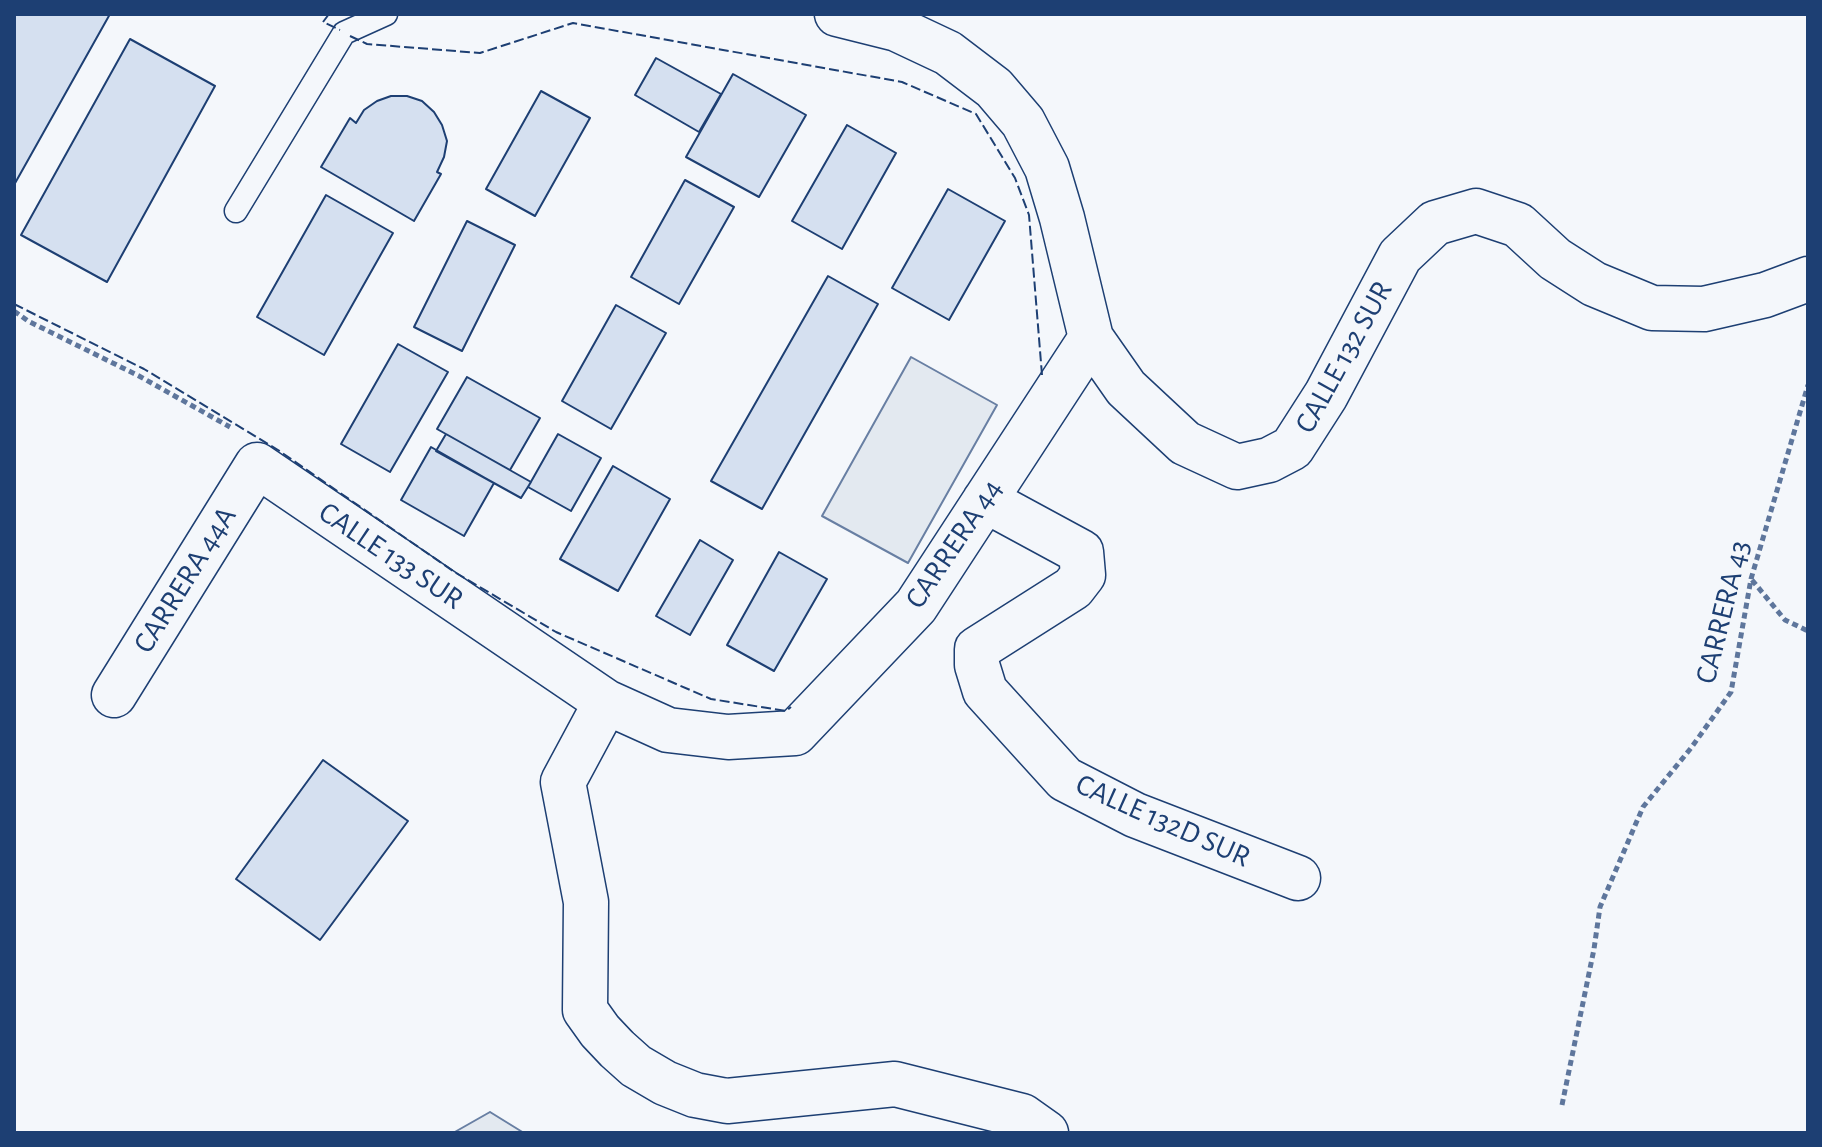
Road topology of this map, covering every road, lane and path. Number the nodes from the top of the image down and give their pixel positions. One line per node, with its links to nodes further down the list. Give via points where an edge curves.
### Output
1 (386, 14): 3 (lane, via 344,33)
2 (837, 14): 6 (street, CALLE 132 SUR, via 897,29 948,53 994,88 1023,122 1047,168)
3 (236, 211)
4 (1808, 279): 6 (street, CALLE 132 SUR, via 1704,309 1652,308 1594,284 1555,259 1518,225 1476,211 1435,223 1400,256 1292,448 1237,467 1185,443 1126,388)
5 (14, 311): 8 (path, via 245,436)
6 (1091, 338): 9 (street, CARRERA 44)
7 (1808, 385): 10 (path, CARRERA 43)
8 (257, 465): 12 (street, CARRERA 44A); 13 (street, CALLE 133 SUR)
9 (985, 500): 14 (street, CARRERA 44, via 916,606); 15 (street, CALLE 132D SUR, via 1081,552 1083,575 1073,588 977,649 985,691 1065,779 1135,815)
10 (1751, 579): 11 (path, via 1785,620); 16 (path, CARRERA 43, via 1731,692 1643,807 1600,907)
11 (1808, 631)
12 (114, 695)
13 (606, 702): 14 (street, CALLE 133 SUR, via 668,730 728,737); 17 (street, via 563,782 586,902 585,1010 617,1049 636,1066 695,1095 727,1101 895,1084 1022,1116)
14 (795, 733)
15 (1298, 878)
16 (1562, 1105)
17 (1046, 1133)

